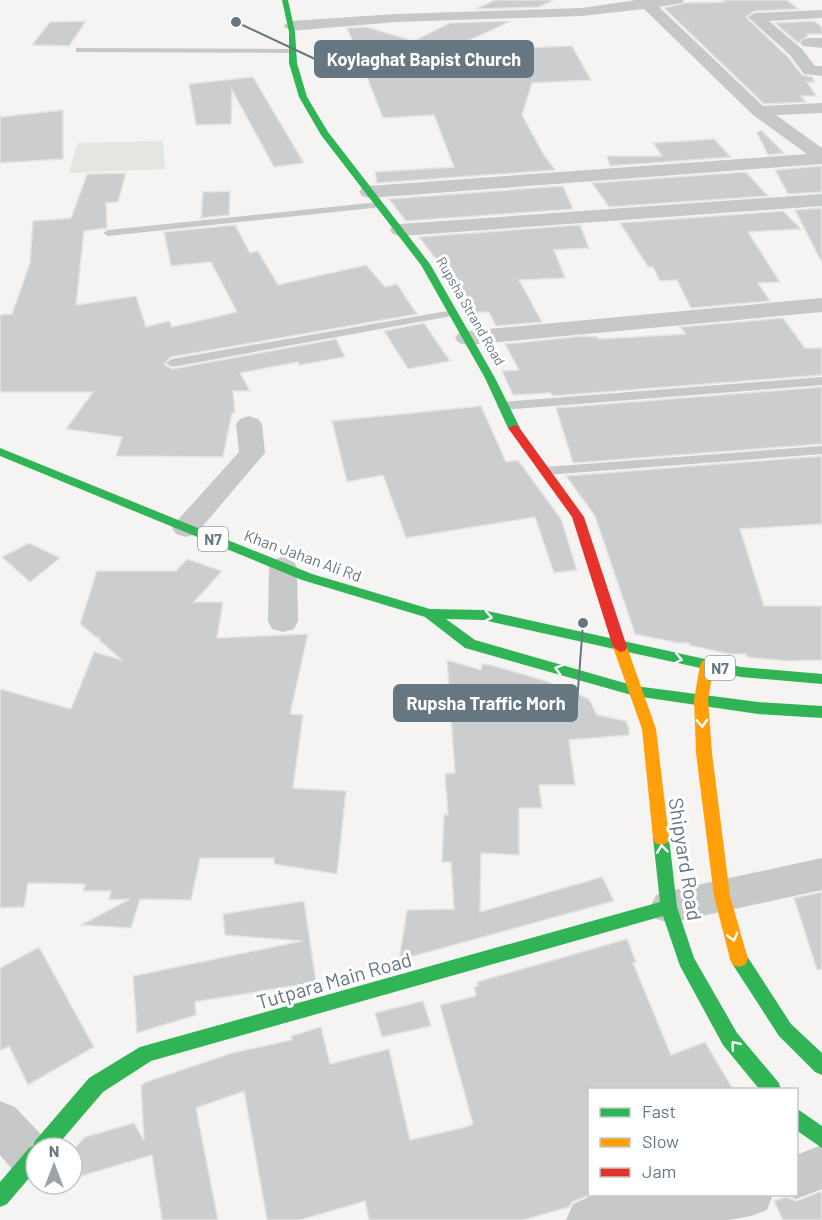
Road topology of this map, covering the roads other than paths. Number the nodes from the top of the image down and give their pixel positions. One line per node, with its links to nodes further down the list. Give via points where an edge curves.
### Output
1 (285, 0): 5 (main road, Rupsha Strand Road)
2 (677, 0): 3 (street)
3 (645, 1): 5 (street, via 582,12); 10 (street)
4 (822, 14): 8 (street, via 755,17 796,52 810,71)
5 (291, 26): 7 (main road, Rupsha Strand Road)
6 (79, 50): 7 (lane)
7 (292, 51): 12 (main road, Rupsha Strand Road, via 303,97 324,133)
8 (822, 71)
9 (822, 108): 10 (street)
10 (759, 111): 11 (street)
11 (822, 157): 12 (street)
12 (374, 198): 14 (main road, Rupsha Strand Road); 15 (lane)
13 (822, 200): 14 (street)
14 (400, 230): 17 (main road, Rupsha Strand Road)
15 (108, 233)
16 (822, 305): 18 (street)
17 (453, 313): 18 (main road, Rupsha Strand Road); 19 (lane)
18 (467, 338): 21 (main road, Rupsha Strand Road)
19 (172, 363)
20 (822, 381): 21 (lane)
21 (503, 406): 25 (main road, Rupsha Strand Road)
22 (249, 424): 26 (street, via 252,453)
23 (822, 450): 25 (lane)
24 (0, 452): 26 (main road, Khan Jahan Ali Rd / N7)
25 (545, 471): 30 (main road, Rupsha Strand Road, via 578,517)
26 (186, 528): 27 (main road, Khan Jahan Ali Rd / N7)
27 (283, 567): 28 (main road, Khan Jahan Ali Rd / N7); 29 (street)
28 (430, 614): 30 (main road, Khan Jahan Ali Rd / N7, one-way to 30, via 483,615); 33 (main road, Khan Jahan Ali Rd / N7, one-way to 28, via 471,644)
29 (283, 621)
30 (620, 647): 31 (main road, N7, one-way to 31); 33 (main road, Shipyard Road)
31 (707, 665): 32 (main road, N7); 34 (main road)
32 (822, 679)
33 (635, 691): 34 (main road, N7); 38 (main road, Shipyard Road, one-way to 33, via 649,729)
34 (701, 700): 35 (main road, N7); 37 (main road, one-way to 37)
35 (822, 712)
36 (822, 874): 37 (street)
37 (722, 896): 38 (street); 39 (main road, one-way to 39, via 739,961 785,1030)
38 (669, 907): 40 (main road, Shipyard Road, one-way to 38, via 724,1029 686,960); 43 (main road, Tutpara Main Road, via 147,1053 96,1085)
39 (822, 1065)
40 (771, 1088)
41 (798, 1119): 44 (main road)
42 (0, 1122): 45 (street)
43 (52, 1136)
44 (822, 1138)
45 (24, 1143)
46 (822, 1167): 48 (street)
47 (24, 1169): 50 (main road, Tutpara Main Road)
48 (798, 1176)
49 (739, 1196): 51 (street)
50 (0, 1197)
51 (589, 1220)

